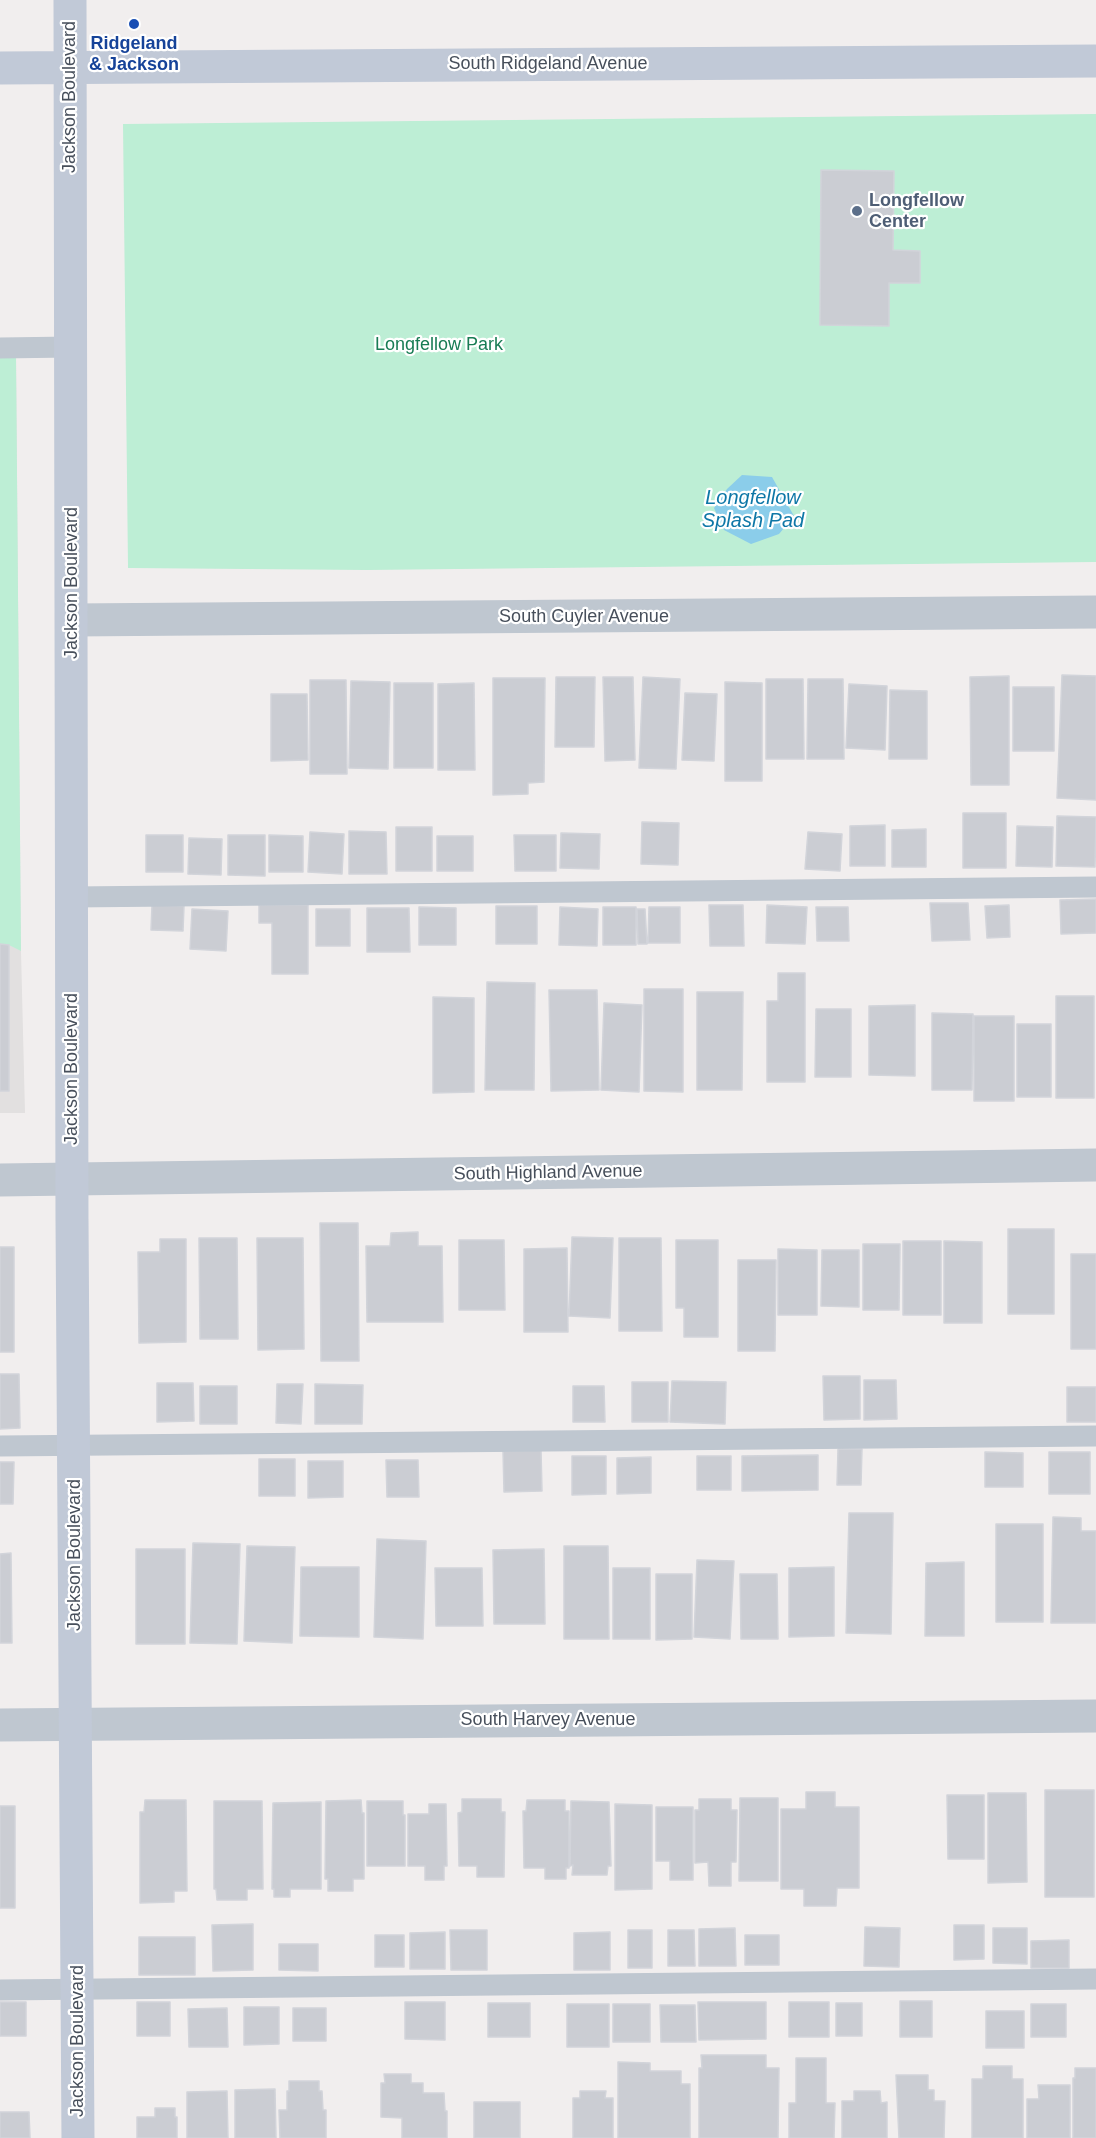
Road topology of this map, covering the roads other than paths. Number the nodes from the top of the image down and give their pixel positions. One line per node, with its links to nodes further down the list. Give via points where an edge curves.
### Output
1 (70, 0): 3 (street, Jackson Boulevard)
2 (1096, 61): 3 (street, South Ridgeland Avenue)
3 (70, 67): 4 (street, South Ridgeland Avenue); 6 (street, Jackson Boulevard)
4 (0, 68)
5 (0, 348): 6 (lane)
6 (71, 348): 8 (street, Jackson Boulevard)
7 (1096, 612): 8 (street, South Cuyler Avenue)
8 (72, 620): 10 (street, Jackson Boulevard)
9 (1096, 887): 10 (lane)
10 (72, 897): 12 (street, Jackson Boulevard)
11 (1096, 1165): 12 (street, South Highland Avenue)
12 (72, 1179): 13 (street, South Highland Avenue); 16 (street, Jackson Boulevard)
13 (0, 1180)
14 (1096, 1436): 16 (lane)
15 (0, 1446): 16 (lane)
16 (74, 1446): 18 (street, Jackson Boulevard)
17 (1096, 1716): 18 (street, South Harvey Avenue)
18 (77, 1724): 19 (street, South Harvey Avenue); 21 (street, Jackson Boulevard)
19 (0, 1725)
20 (1096, 1979): 21 (lane)
21 (77, 1989): 22 (lane); 23 (street, Jackson Boulevard)
22 (0, 1990)
23 (78, 2138)

